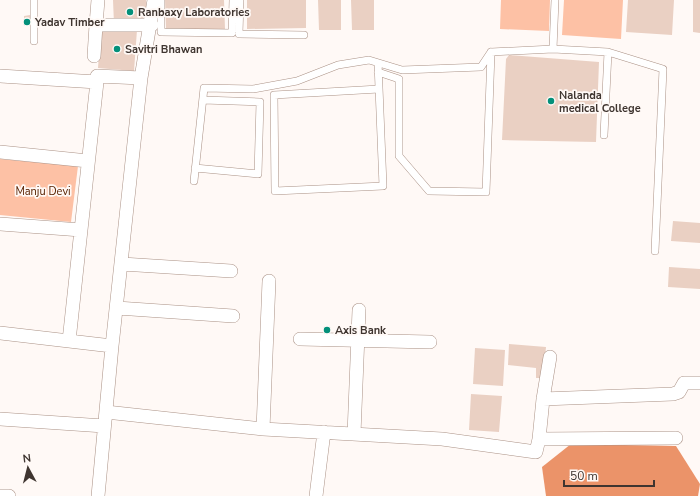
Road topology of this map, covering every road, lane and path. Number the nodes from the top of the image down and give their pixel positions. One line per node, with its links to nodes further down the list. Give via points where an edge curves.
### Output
1 (34, 0): 11 (lane)
2 (98, 0): 8 (street)
3 (154, 0): 9 (street)
4 (161, 0): 5 (lane, via 161,32 232,33)
5 (233, 0)
6 (240, 0): 10 (lane, via 239,34)
7 (555, 0): 12 (lane)
8 (96, 25): 9 (street); 15 (street)
9 (152, 26): 19 (street)
10 (304, 35)
11 (34, 42)
12 (554, 49): 13 (lane); 14 (lane)
13 (491, 52): 16 (lane, via 480,67 402,70); 17 (lane, via 486,192 429,191 399,156 399,79)
14 (608, 52): 23 (lane); 32 (lane, via 664,69)
15 (94, 56)
16 (378, 63): 17 (lane); 22 (lane, via 369,60 338,65 297,81 253,89 204,88)
17 (378, 72): 21 (lane)
18 (0, 76): 20 (street)
19 (142, 77): 20 (street, via 98,76); 33 (street)
20 (96, 82): 27 (street)
21 (379, 88): 25 (lane, via 274,95); 25 (lane, via 383,186 275,191)
22 (203, 100): 24 (lane, via 260,102); 28 (lane)
23 (604, 135)
24 (259, 139): 25 (lane); 28 (lane, via 258,174)
25 (273, 140)
26 (0, 152): 27 (street)
27 (88, 161): 31 (street)
28 (195, 168): 29 (lane)
29 (194, 181)
30 (0, 224): 31 (street)
31 (81, 230): 42 (street)
32 (655, 251)
33 (122, 264): 34 (street); 36 (street)
34 (231, 271)
35 (269, 281): 51 (street)
36 (117, 308): 38 (street); 44 (street)
37 (359, 310): 41 (street)
38 (233, 316)
39 (0, 333): 42 (street)
40 (300, 339): 41 (street)
41 (358, 339): 43 (street); 53 (street)
42 (69, 341): 44 (street)
43 (430, 342)
44 (112, 346): 48 (street)
45 (550, 357): 47 (street)
46 (700, 383): 47 (street, via 684,383 679,392 673,394)
47 (543, 399): 55 (street)
48 (106, 412): 50 (street); 51 (street)
49 (0, 419): 50 (street)
50 (104, 426): 58 (street)
51 (263, 429): 52 (street)
52 (324, 432): 53 (street); 59 (street)
53 (354, 434): 55 (street, via 442,439 536,452)
54 (676, 438): 55 (street)
55 (539, 439)
56 (0, 496): 57 (street)
57 (9, 496)
58 (98, 496)
59 (316, 496)

